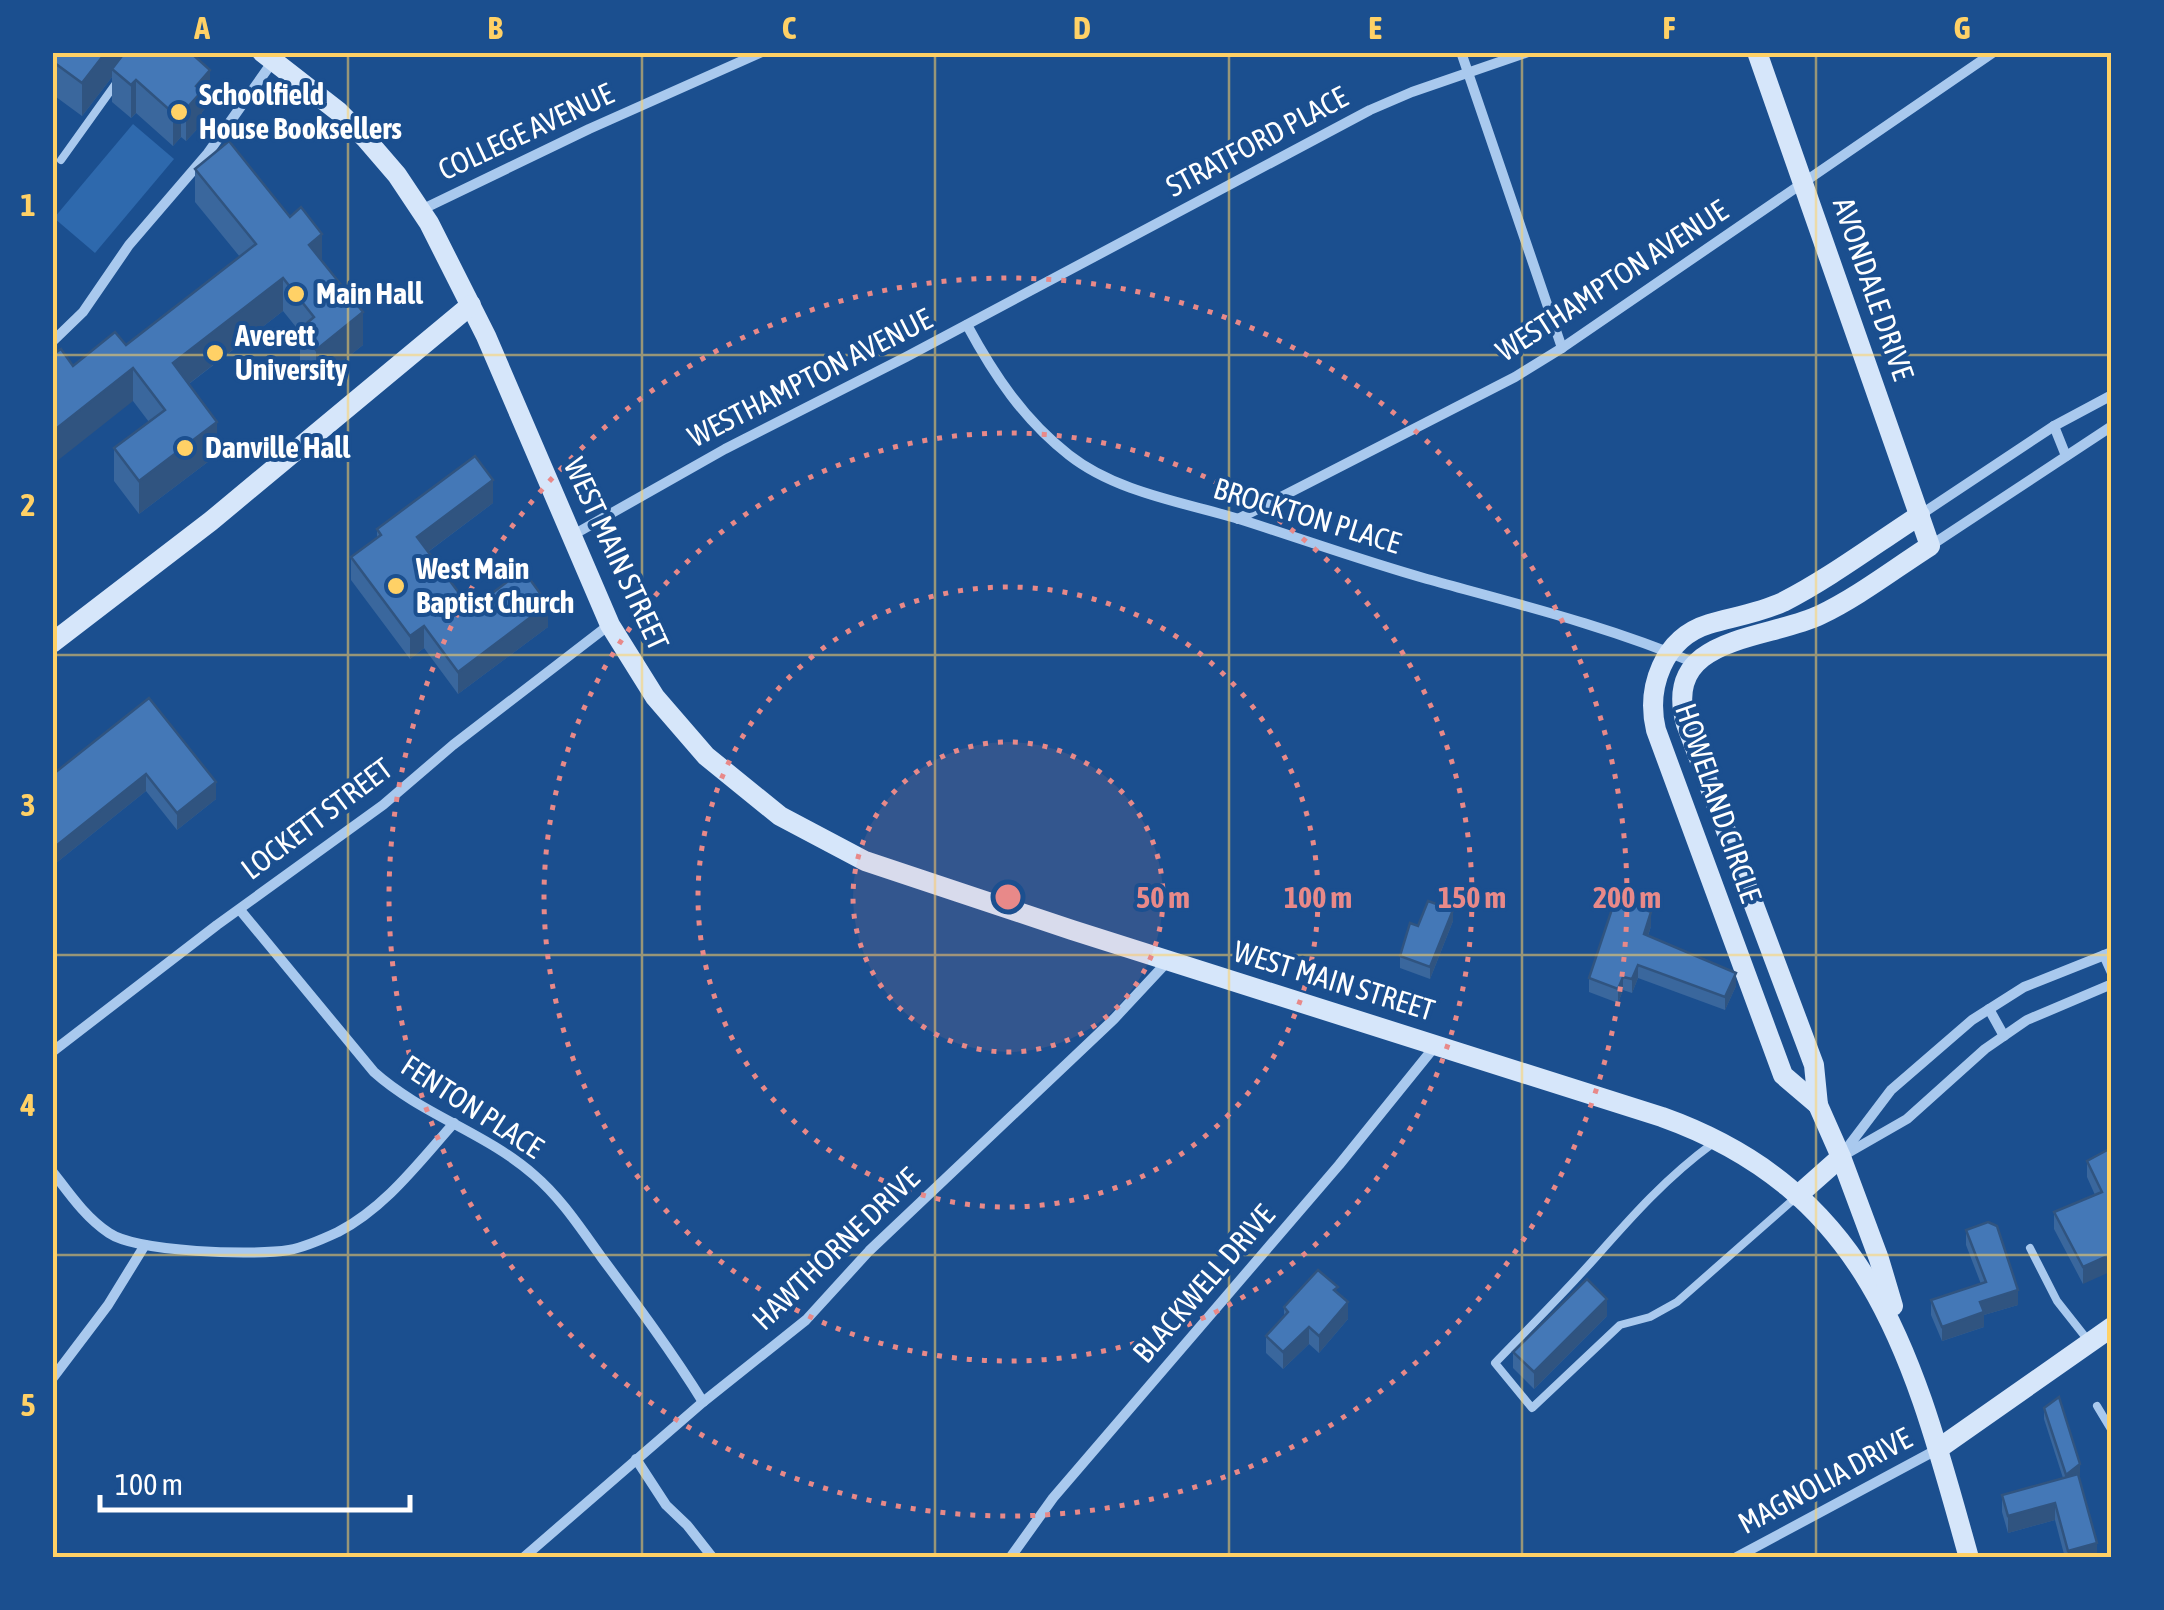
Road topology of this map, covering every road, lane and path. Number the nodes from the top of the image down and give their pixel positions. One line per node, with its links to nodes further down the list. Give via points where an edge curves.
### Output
1 (762, 52): 11 (street, COLLEGE AVENUE)
2 (1461, 52): 7 (street)
3 (1528, 52): 7 (street, STRATFORD PLACE)
4 (1758, 52): 10 (street, AVONDALE DRIVE)
5 (1994, 52): 10 (street, WESTHAMPTON AVENUE)
6 (268, 57): 11 (street, WEST MAIN STREET, via 366,139); 15 (street, via 208,153)
7 (1467, 73): 12 (street, STRATFORD PLACE, via 1370,110); 16 (street)
8 (122, 75): 9 (lane)
9 (61, 160)
10 (1804, 183): 16 (street, WESTHAMPTON AVENUE); 21 (street, AVONDALE DRIVE)
11 (421, 210): 13 (street, WEST MAIN STREET)
12 (1126, 241): 14 (street, WESTHAMPTON AVENUE)
13 (471, 305): 23 (street, WEST MAIN STREET); 26 (street)
14 (967, 325): 22 (street, BROCKTON PLACE, via 1016,404 1071,457 1133,488); 23 (street, WESTHAMPTON AVENUE)
15 (52, 342)
16 (1562, 348): 22 (street, WESTHAMPTON AVENUE)
17 (2112, 395): 18 (street)
18 (2054, 426): 20 (street); 21 (street)
19 (2112, 426): 20 (street, HOWELAND CIRCLE)
20 (2066, 456): 24 (street, HOWELAND CIRCLE)
21 (1920, 515): 24 (street, AVONDALE DRIVE); 27 (street, via 1782,602 1705,625)
22 (1238, 519): 27 (street, BROCKTON PLACE)
23 (572, 535): 25 (street, WEST MAIN STREET)
24 (1930, 546): 28 (street, HOWELAND CIRCLE, via 1824,613 1732,642)
25 (610, 625): 31 (street, LOCKETT STREET); 33 (street, WEST MAIN STREET, via 679,728 780,816 865,861)
26 (52, 643)
27 (1670, 652): 28 (street, BROCKTON PLACE); 30 (street, HOWELAND CIRCLE, via 1652,690 1651,710)
28 (1695, 663): 29 (street, HOWELAND CIRCLE, via 1680,704)
29 (1750, 894): 30 (street); 40 (street, HOWELAND CIRCLE, via 1814,1065)
30 (1720, 906): 40 (street, HOWELAND CIRCLE, via 1782,1074)
31 (240, 910): 39 (street, LOCKETT STREET); 41 (street, FENTON PLACE, via 374,1072)
32 (2108, 953): 34 (street); 36 (street)
33 (1169, 960): 38 (street, WEST MAIN STREET); 52 (street, HAWTHORNE DRIVE, via 806,1320)
34 (2112, 973)
35 (2112, 984): 37 (street)
36 (1989, 1008): 37 (street); 43 (street, via 1891,1090)
37 (2004, 1036): 43 (street, via 1907,1120)
38 (1437, 1044): 42 (street, WEST MAIN STREET); 59 (street, BLACKWELL DRIVE, via 1053,1498)
39 (52, 1052)
40 (1818, 1106): 43 (street, HOWELAND CIRCLE)
41 (454, 1123): 46 (street, via 369,1212 309,1245 258,1253); 52 (street, FENTON PLACE, via 535,1175 563,1205)
42 (1718, 1139): 45 (street, WEST MAIN STREET); 45 (lane, via 1614,1232 1495,1363 1532,1408 1620,1325 1677,1302)
43 (1840, 1157): 45 (street); 50 (street, HOWELAND CIRCLE)
44 (52, 1171): 46 (street, via 112,1236)
45 (1797, 1196): 50 (street, WEST MAIN STREET, via 1860,1266)
46 (145, 1245): 51 (street)
47 (2030, 1248): 49 (lane, via 2057,1301)
48 (2112, 1327): 49 (street)
49 (2090, 1343): 55 (street)
50 (1909, 1360): 55 (street, WEST MAIN STREET)
51 (52, 1380)
52 (703, 1402): 56 (street, HAWTHORNE DRIVE)
53 (2097, 1406): 54 (lane)
54 (2112, 1432)
55 (1938, 1448): 60 (street, MAGNOLIA DRIVE); 61 (street, WEST MAIN STREET)
56 (636, 1459): 57 (street, HAWTHORNE DRIVE); 58 (street, via 666,1506)
57 (523, 1558)
58 (713, 1558)
59 (1010, 1558)
60 (1735, 1558)
61 (1970, 1558)

